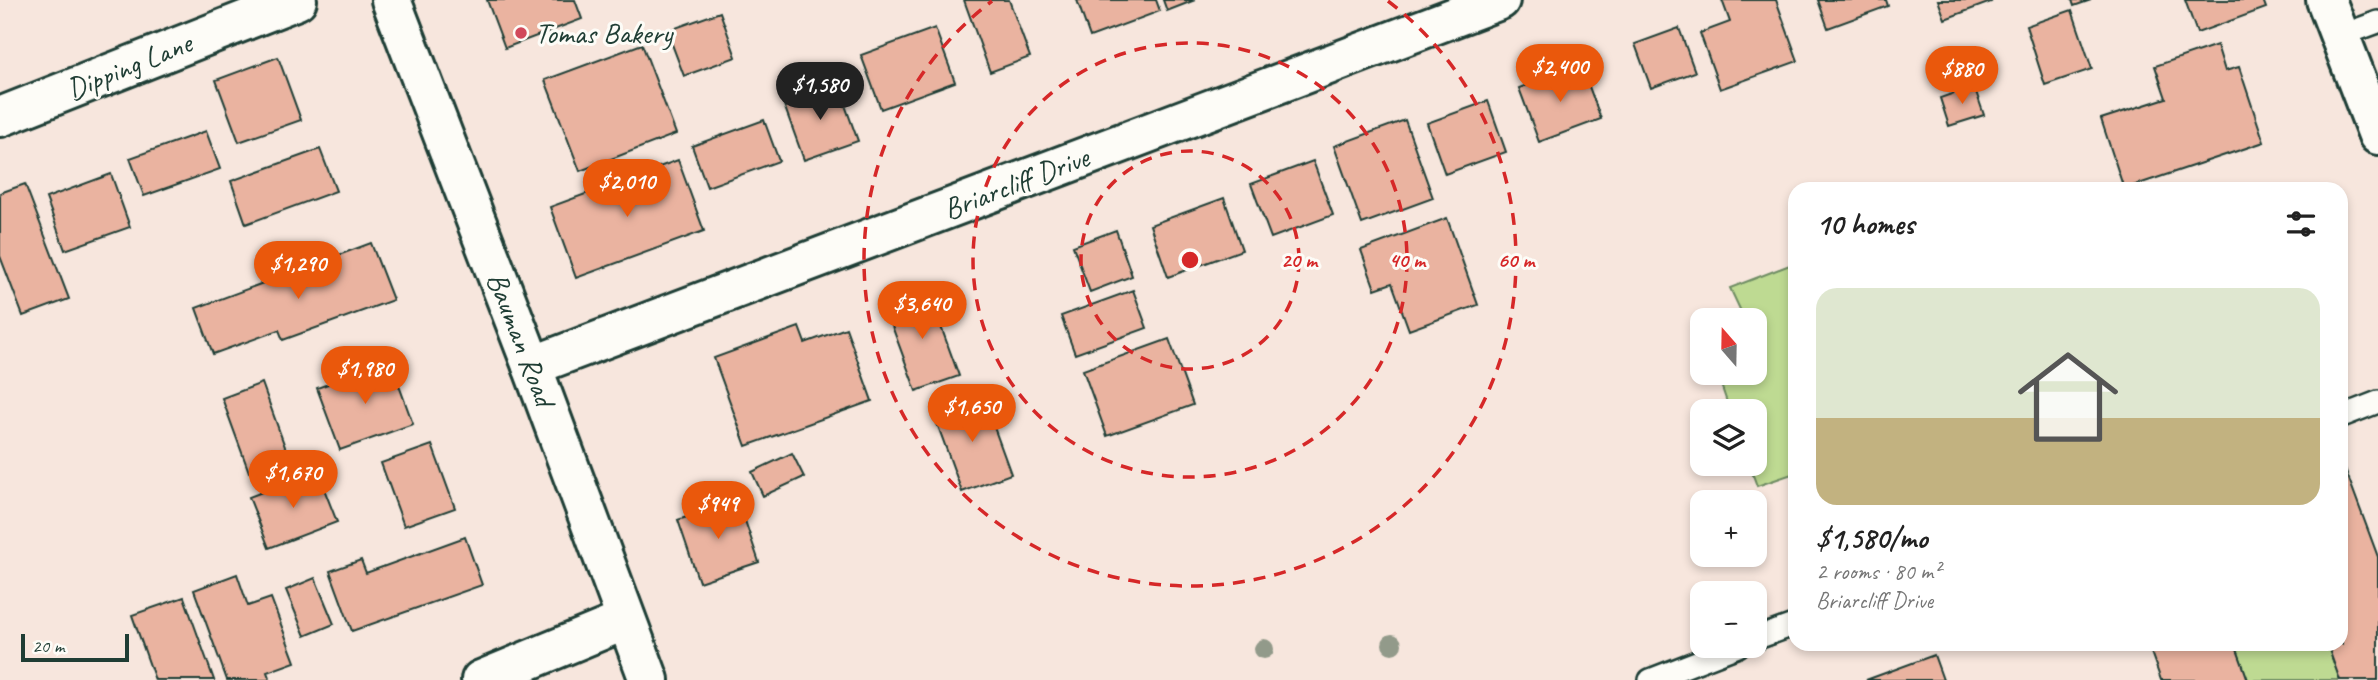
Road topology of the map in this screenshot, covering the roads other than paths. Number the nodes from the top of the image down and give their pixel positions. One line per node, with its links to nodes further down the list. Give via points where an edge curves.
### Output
1 (297, 0): 7 (street, Dipping Lane)
2 (391, 0): 9 (street, Bauman Road)
3 (1500, 0): 9 (street, Briarcliff Drive)
4 (2326, 0): 6 (street)
5 (2378, 22): 6 (lane)
6 (2340, 36): 8 (street)
7 (0, 117)
8 (2378, 135)
9 (532, 366): 12 (street, Bauman Road)
10 (2378, 402): 11 (lane)
11 (2348, 414)
12 (626, 620): 16 (street); 17 (street, Bauman Road)
13 (1788, 627): 14 (lane)
14 (1767, 635)
15 (1707, 658): 18 (lane)
16 (481, 680)
17 (649, 680)
18 (1650, 680)

